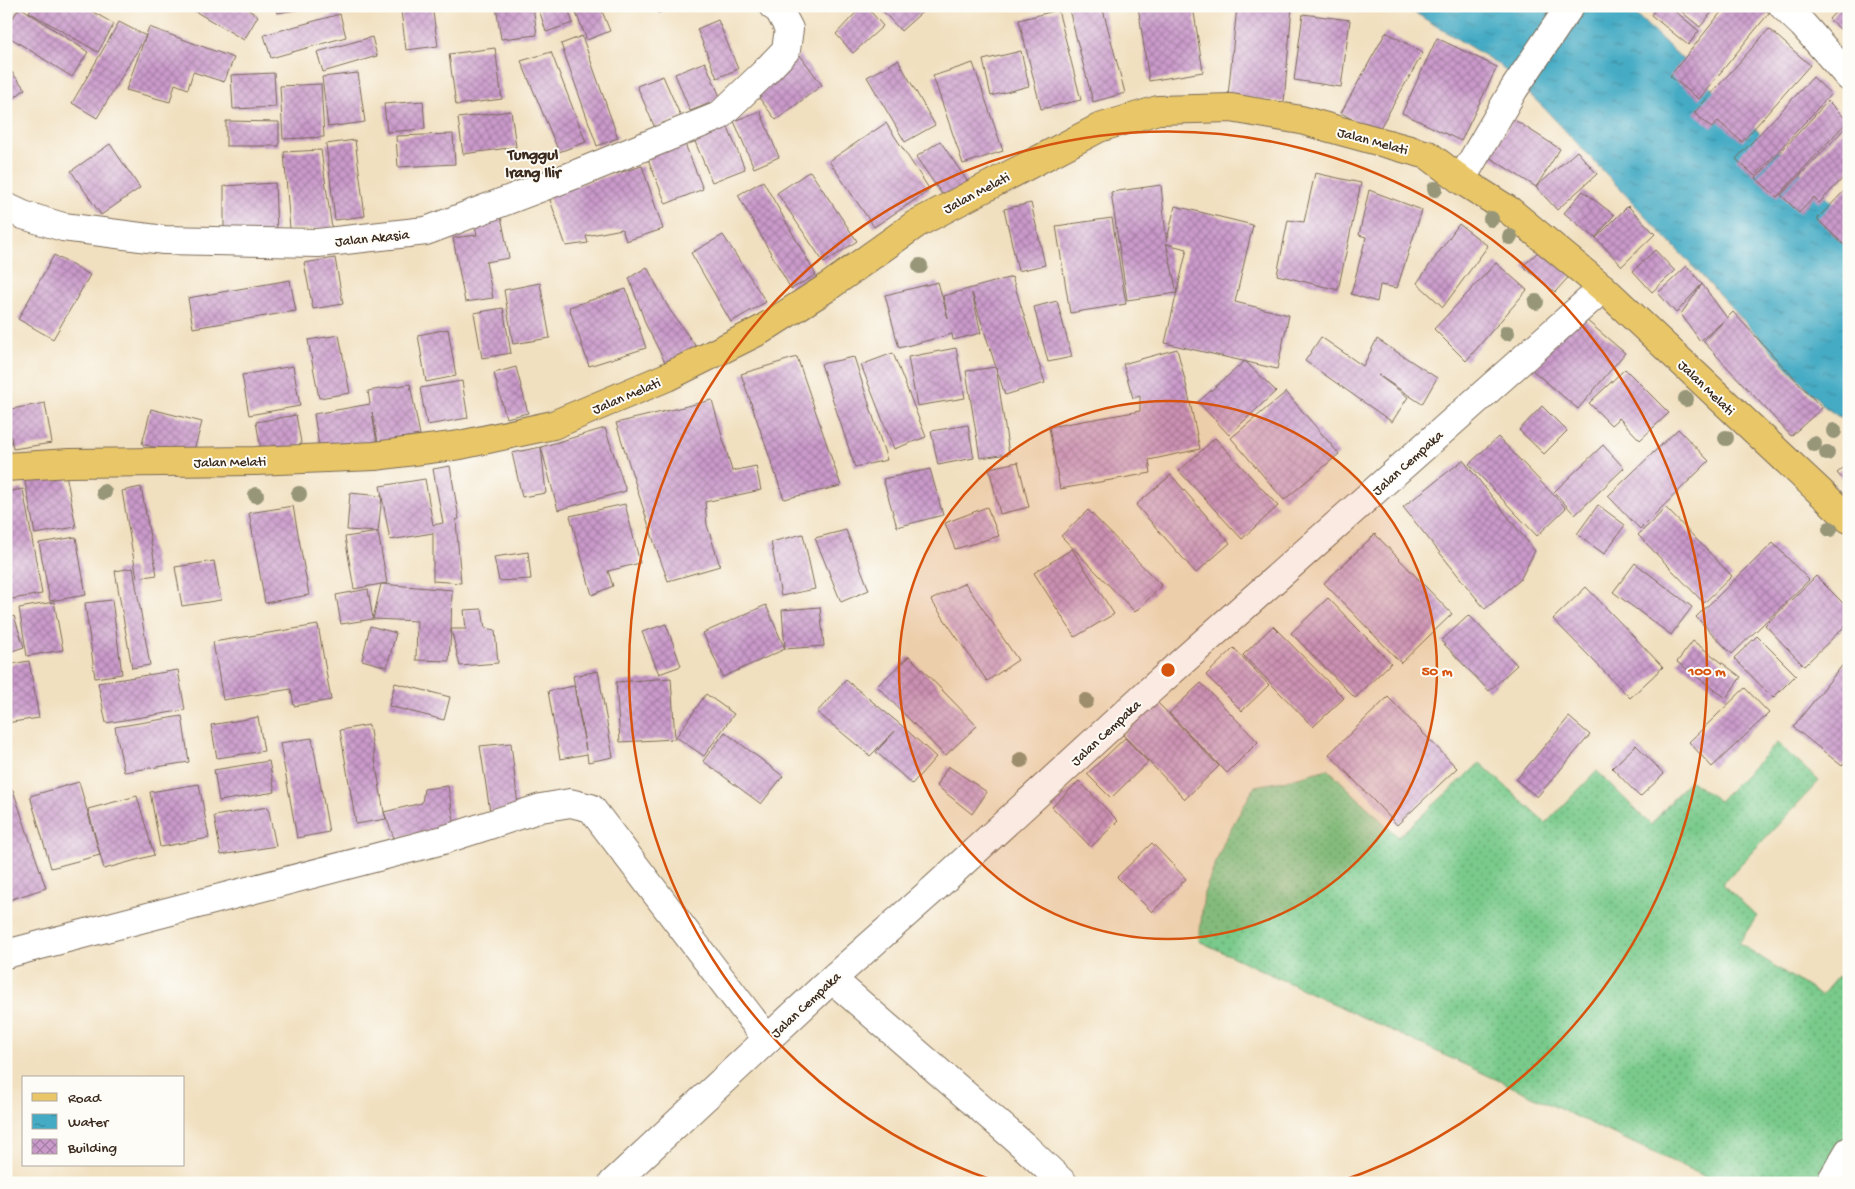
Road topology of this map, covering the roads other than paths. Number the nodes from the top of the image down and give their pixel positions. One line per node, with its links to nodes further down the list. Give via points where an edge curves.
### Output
1 (773, 6): 7 (street, Jalan Akasia, via 789,28 786,50 720,116 426,231 318,243 164,240 62,227)
2 (1570, 6): 6 (street, via 1514,90)
3 (1783, 6): 4 (street)
4 (1809, 16): 5 (street)
5 (1849, 77)
6 (1461, 180): 8 (main road, Jalan Melati, via 1510,211); 9 (main road, Jalan Melati, via 1428,155 1301,120 1231,108 1158,110 1099,128 916,224 761,330 666,378 553,425 460,445 375,456 255,461 78,462)
7 (6, 206)
8 (1603, 288): 10 (main road, Jalan Melati); 12 (street, Jalan Cempaka)
9 (6, 467)
10 (1849, 519)
11 (6, 954): 13 (street, via 443,840 541,808 570,803 591,808)
12 (832, 978): 13 (street, Jalan Cempaka); 16 (street)
13 (767, 1039): 15 (street, Jalan Cempaka)
14 (1849, 1151): 17 (street)
15 (617, 1182)
16 (1063, 1183)
17 (1830, 1183)

